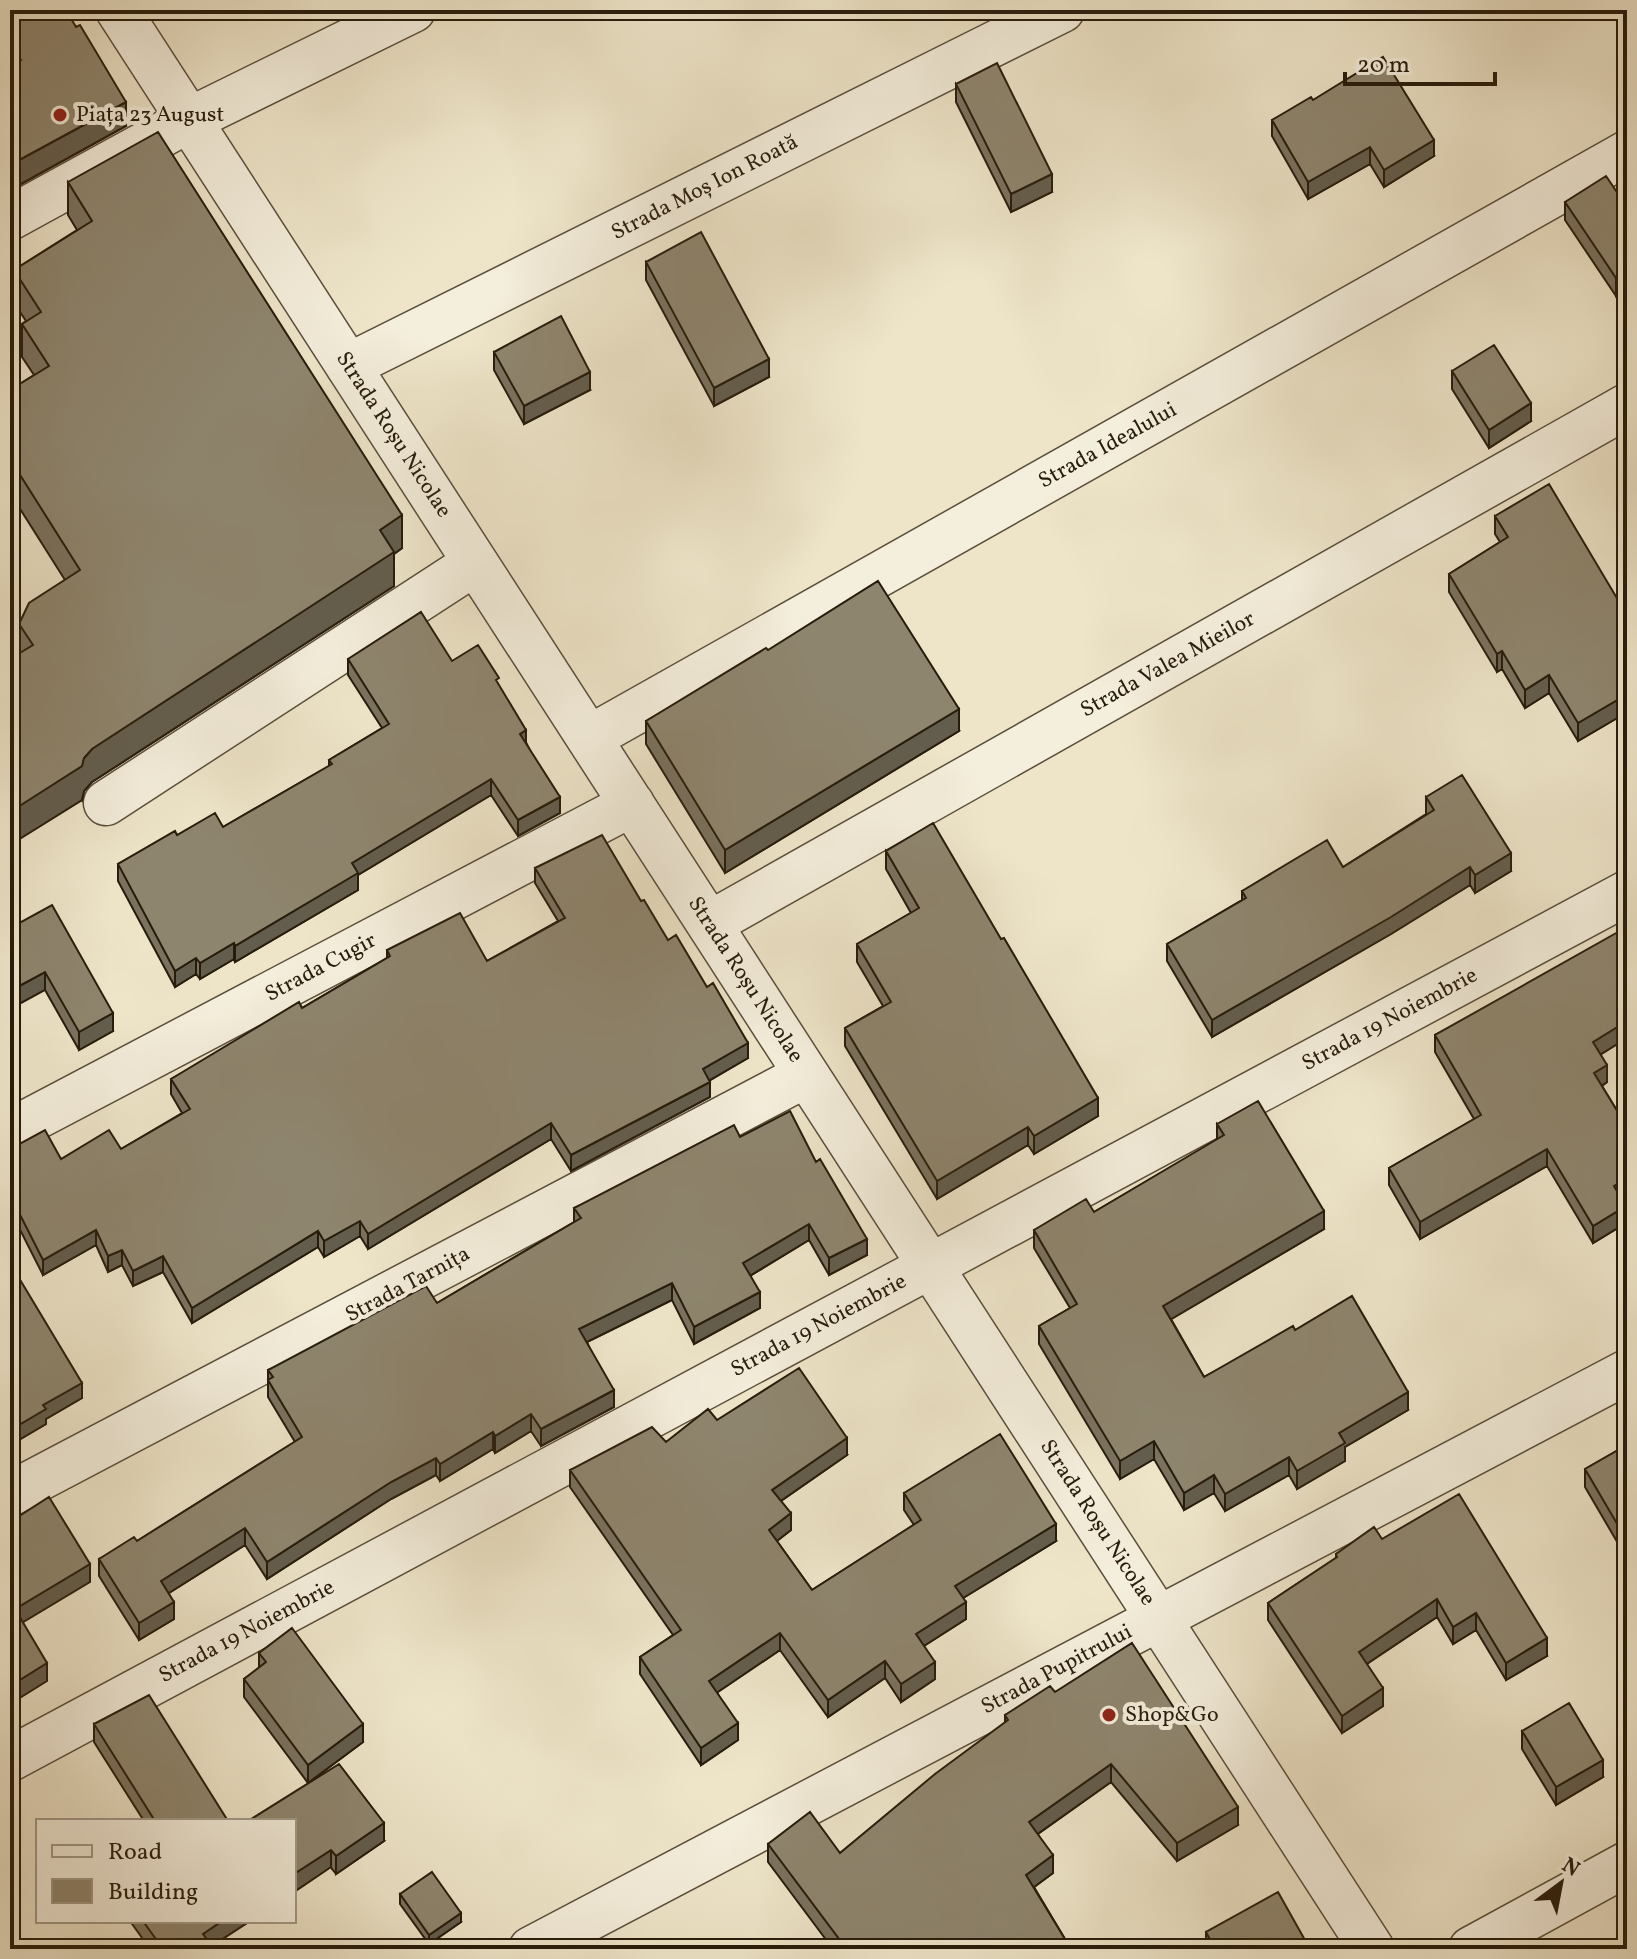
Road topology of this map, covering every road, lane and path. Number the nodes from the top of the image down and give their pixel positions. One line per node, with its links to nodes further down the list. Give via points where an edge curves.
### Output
1 (118, 10): 4 (street, Strada Roșu Nicolae)
2 (413, 10): 4 (street)
3 (1062, 10): 7 (street, Strada Moș Ion Roată)
4 (189, 120): 6 (street); 7 (street, Strada Roșu Nicolae)
5 (1627, 153): 10 (street, Strada Idealului)
6 (10, 218)
7 (348, 366): 9 (street, Strada Roșu Nicolae)
8 (1627, 406): 14 (street, Strada Valea Mieilor)
9 (475, 563): 10 (street, Strada Roșu Nicolae); 11 (street)
10 (589, 738): 12 (street, Strada Roșu Nicolae)
11 (106, 803)
12 (632, 804): 14 (street, Strada Roșu Nicolae); 16 (street, Strada Cugir)
13 (1627, 893): 17 (street, Strada 19 Noiembrie)
14 (709, 924): 15 (street, Strada Roșu Nicolae)
15 (806, 1075): 17 (street, Strada Roșu Nicolae); 19 (street, Strada Tarnița)
16 (10, 1131)
17 (930, 1266): 20 (street, Strada Roșu Nicolae); 21 (street, Strada 19 Noiembrie)
18 (1627, 1372): 20 (street, Strada Pupitrului)
19 (10, 1494)
20 (1158, 1617): 23 (street, Strada Pupitrului); 24 (street, Strada Roșu Nicolae)
21 (10, 1759)
22 (1627, 1864): 25 (street)
23 (531, 1949)
24 (1372, 1949)
25 (1471, 1949)

